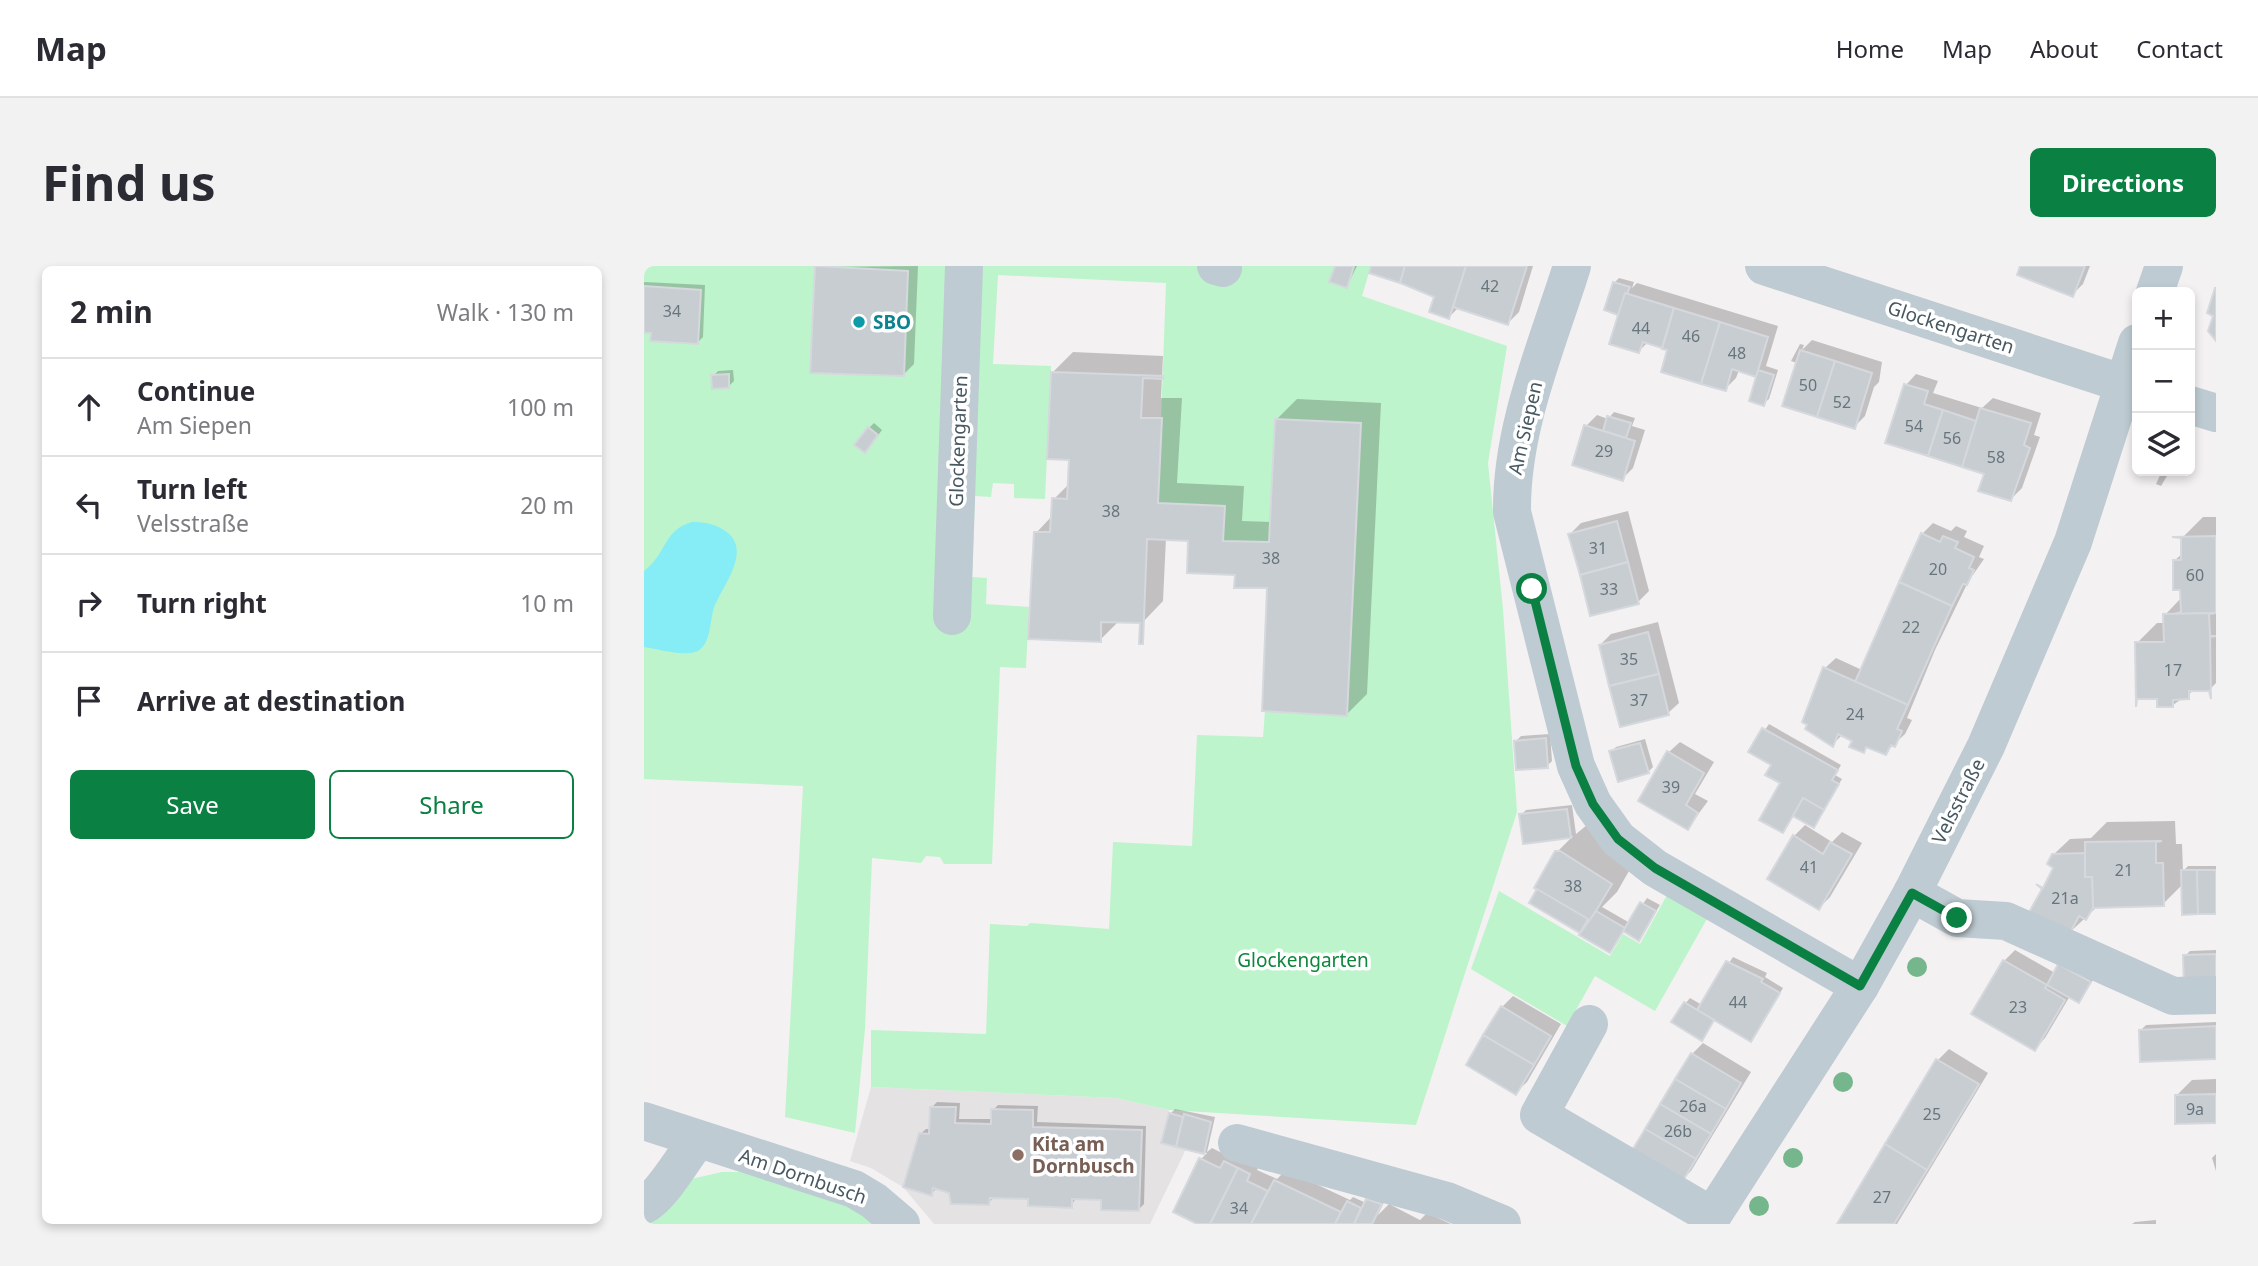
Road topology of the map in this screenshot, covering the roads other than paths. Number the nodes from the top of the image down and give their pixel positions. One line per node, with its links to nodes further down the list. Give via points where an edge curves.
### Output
1 (964, 266): 10 (street, Glockengarten)
2 (1572, 266): 12 (street, Am Siepen, via 1522,424 1512,477 1512,512 1576,766 1593,804 1618,839 1655,868)
3 (1764, 266): 7 (street, Glockengarten)
4 (2164, 266): 5 (street)
5 (2157, 287)
6 (2136, 350): 7 (street, Velsstraße)
7 (2131, 386): 11 (street, Velsstraße, via 2063,566 1986,746)
8 (2195, 407): 9 (street)
9 (2216, 413)
10 (952, 616)
11 (1912, 893): 12 (street, Velsstraße); 13 (street, via 1957,918 2006,921 2174,996)
12 (1860, 986): 19 (street, Velsstraße)
13 (2216, 995)
14 (1589, 1024): 19 (street, via 1539,1115)
15 (644, 1121): 16 (street, Am Dornbusch)
16 (697, 1140): 18 (street, via 665,1186); 20 (street, Am Dornbusch, via 853,1189)
17 (1237, 1143): 21 (street, via 1447,1201)
18 (644, 1205)
19 (1709, 1220)
20 (901, 1224)
21 (1502, 1224)

